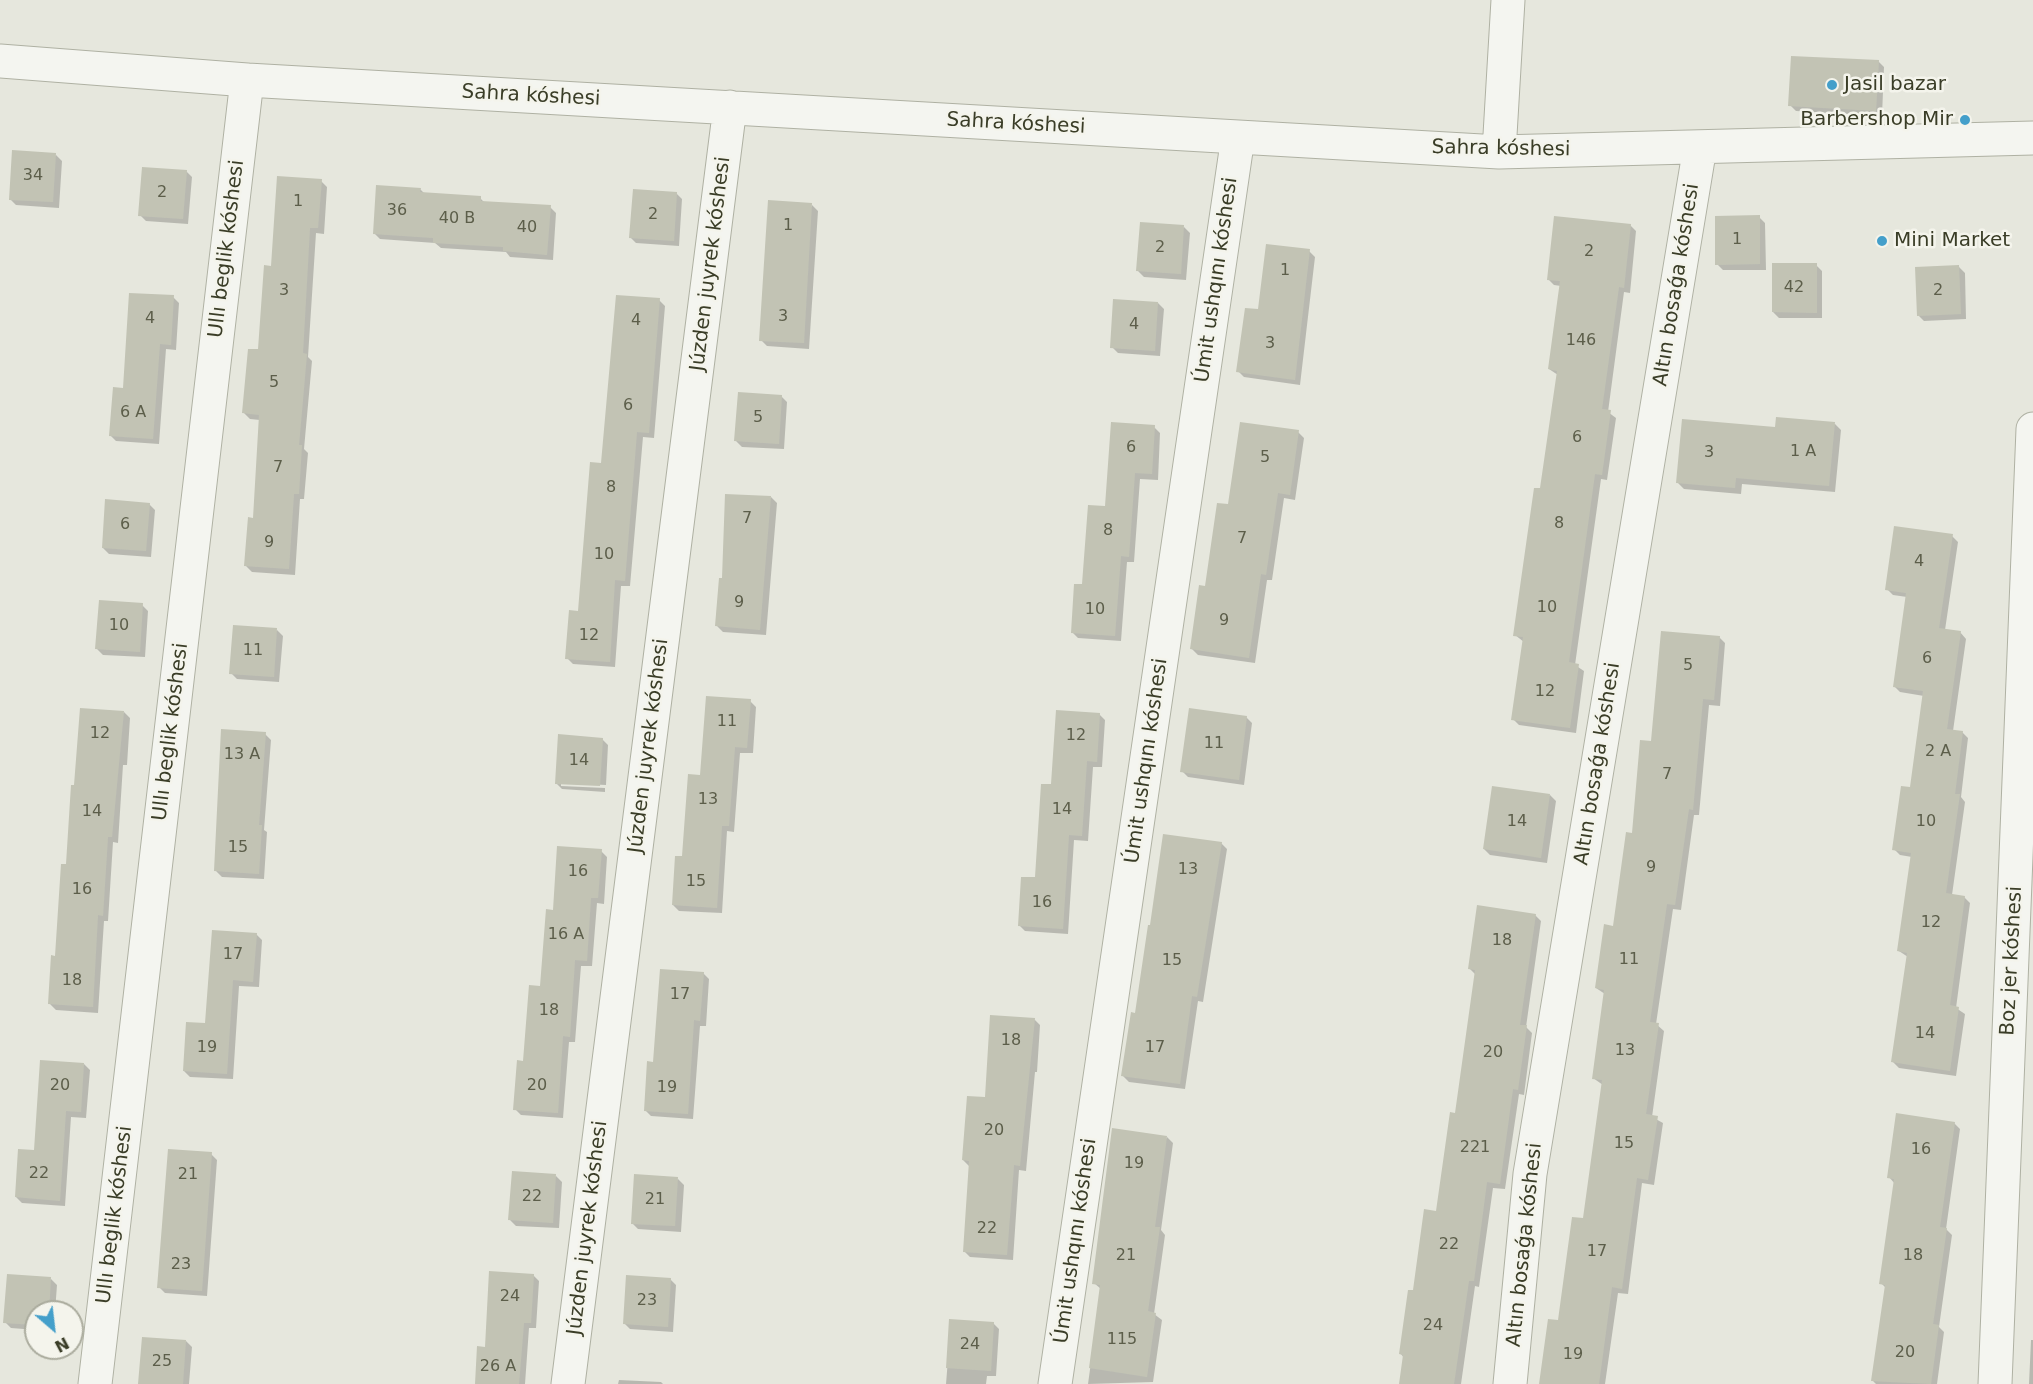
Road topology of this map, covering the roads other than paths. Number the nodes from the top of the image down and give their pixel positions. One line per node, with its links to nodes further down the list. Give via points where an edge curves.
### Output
1 (1508, 0): 8 (street)
2 (0, 61): 3 (street, Sahra kóshesi)
3 (247, 80): 4 (street, Sahra kóshesi); 10 (street, Ullı beglik kóshesi)
4 (730, 107): 5 (street, Sahra kóshesi); 11 (street, Júzden juyrek kóshesi)
5 (1238, 137): 8 (street, Sahra kóshesi); 12 (street, Úmit ushqını kóshesi)
6 (2033, 138): 7 (street, Sahra kóshesi)
7 (1700, 147): 8 (street, Sahra kóshesi); 13 (street, Altın bosaǵa kóshesi, via 1530,1174)
8 (1499, 152)
9 (2033, 429): 14 (street, Boz jer kóshesi)
10 (95, 1384)
11 (568, 1384)
12 (1055, 1384)
13 (1510, 1384)
14 (1995, 1384)

